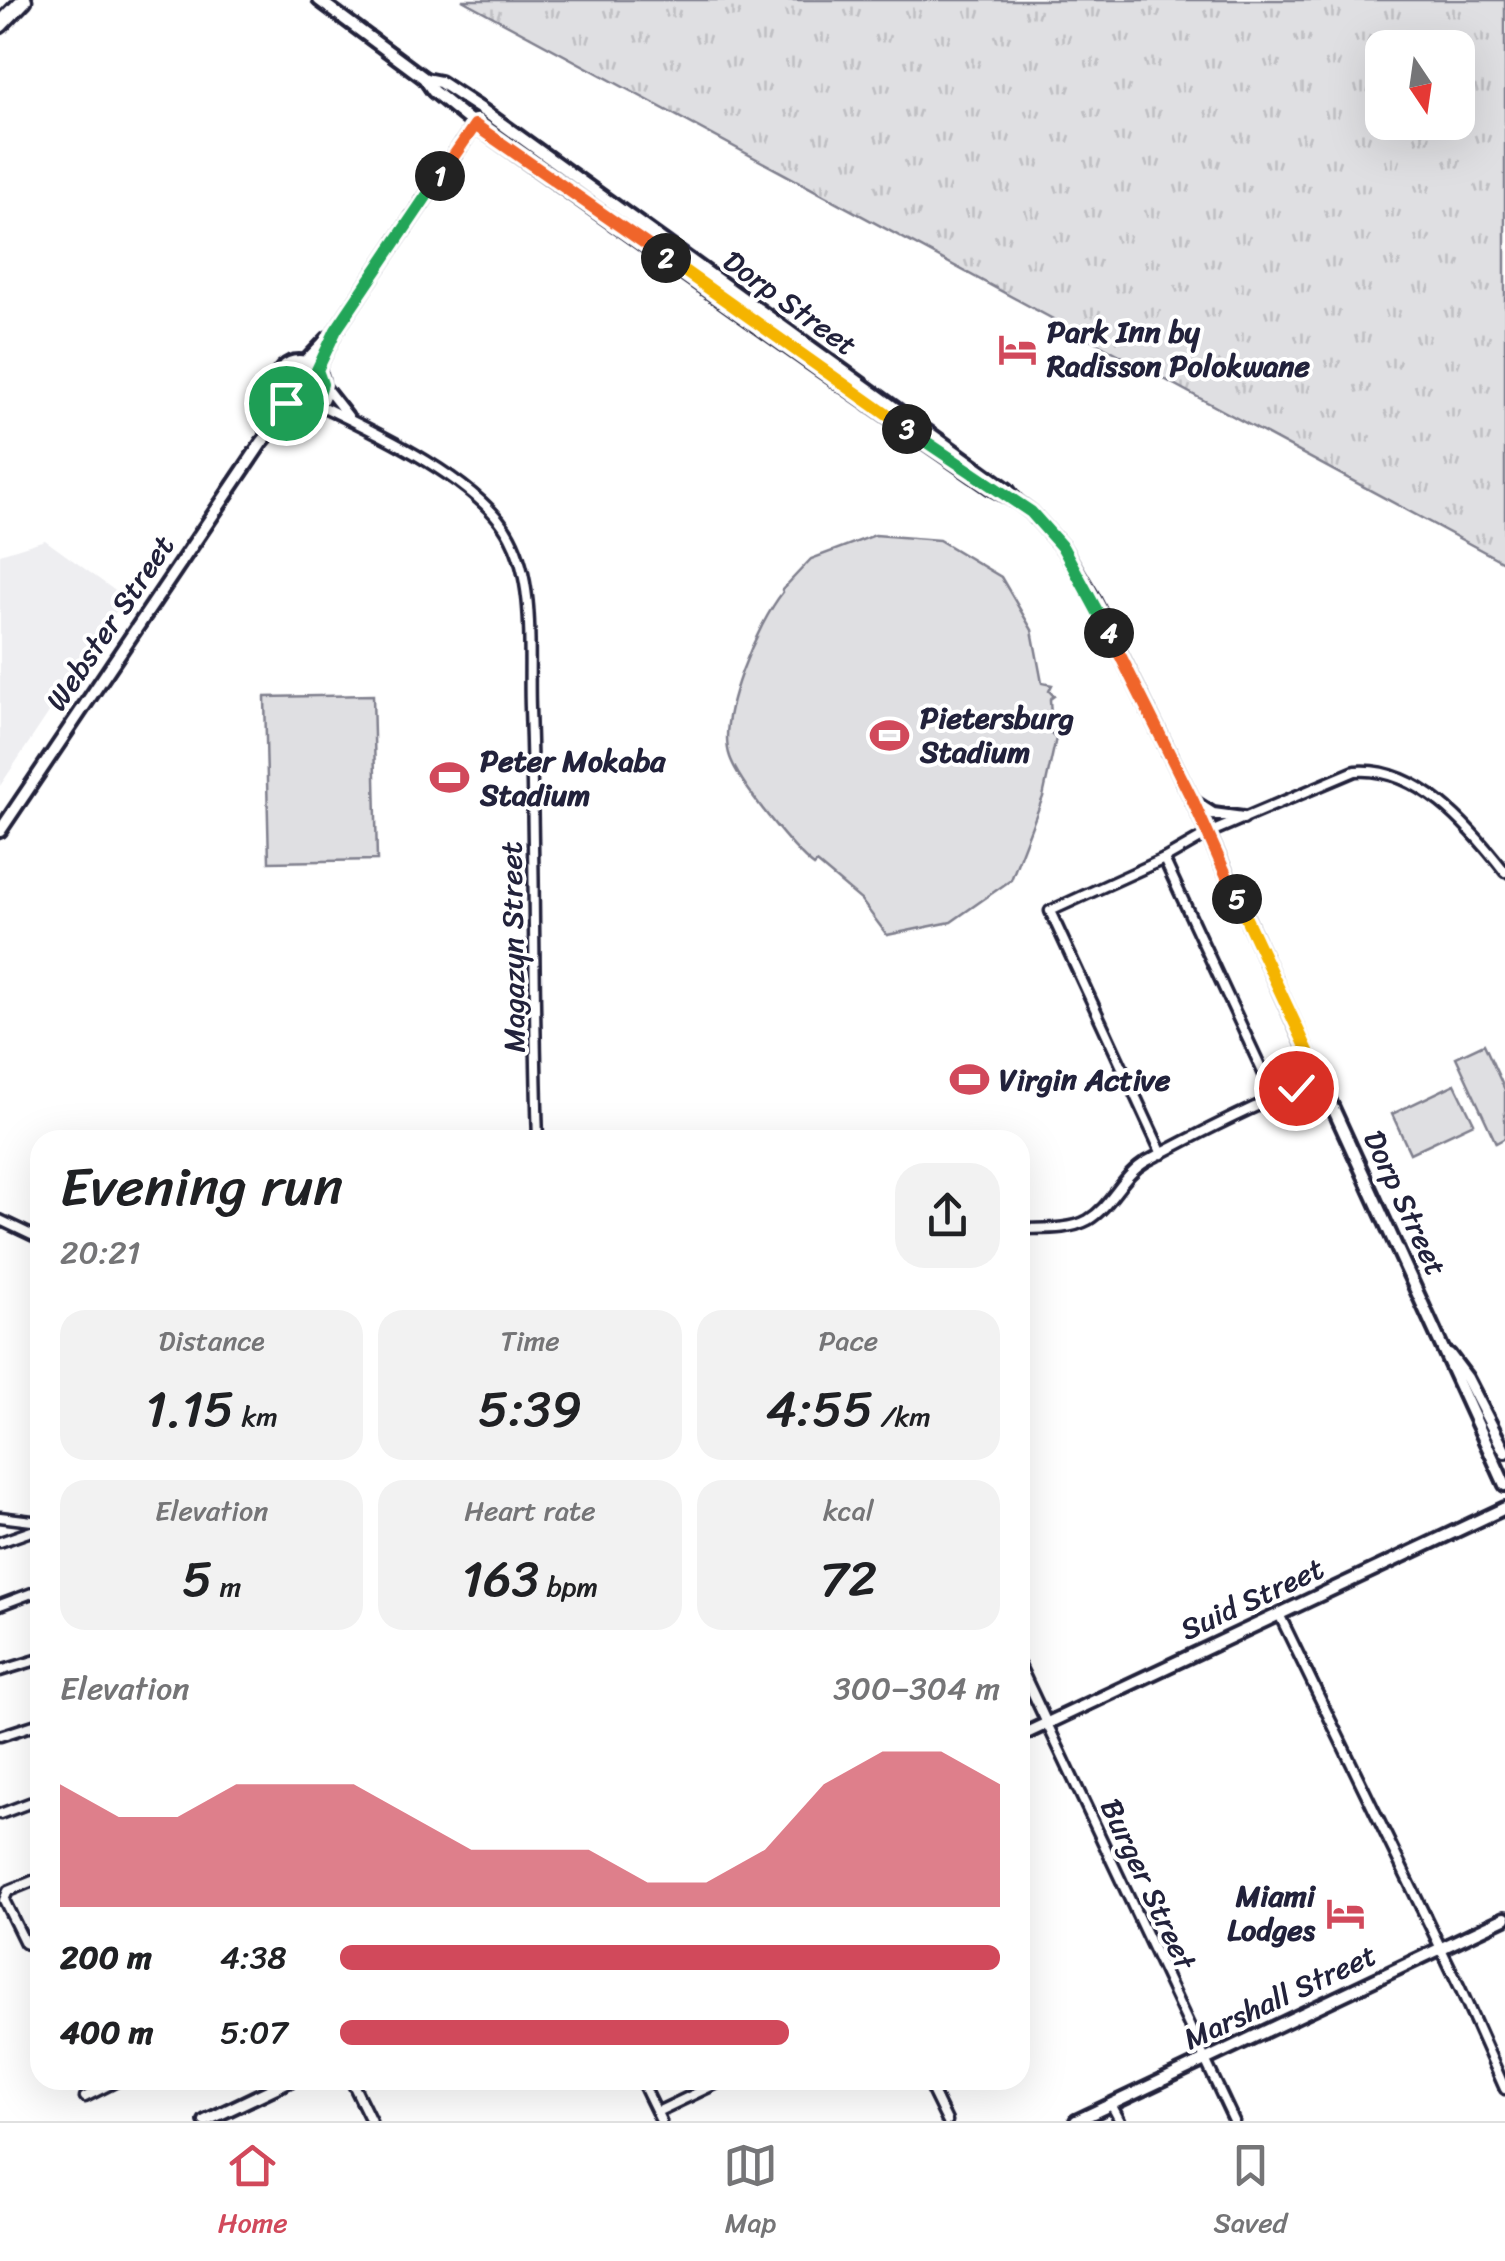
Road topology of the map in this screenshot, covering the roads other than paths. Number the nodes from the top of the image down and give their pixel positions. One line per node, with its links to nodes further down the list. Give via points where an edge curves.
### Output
1 (24, 0): 3 (highway)
2 (319, 0): 4 (street)
3 (0, 25)
4 (424, 78): 5 (street, Dorp Street); 6 (street, Dorp Street)
5 (484, 111): 6 (street); 7 (street, Dorp Street)
6 (475, 125): 7 (street, Dorp Street); 8 (street)
7 (657, 244): 17 (street, Dorp Street, via 809,362 1031,512 1081,576)
8 (336, 330): 9 (street); 10 (street)
9 (305, 362): 10 (street); 12 (street, via 280,371)
10 (317, 370): 11 (street)
11 (322, 384): 13 (street); 15 (street, Magazyn Street)
12 (281, 398): 14 (street); 16 (street, Webster Street)
13 (313, 402): 14 (street); 15 (street, Magazyn Street)
14 (292, 406): 16 (street, Webster Street)
15 (350, 420): 25 (street, Magazyn Street, via 471,490 510,535 521,568 534,814)
16 (262, 442): 19 (street, Webster Street)
17 (1193, 801): 18 (street, via 1212,814); 20 (street, Dorp Street)
18 (1243, 818): 20 (street); 22 (street, via 1367,770 1402,780 1449,810)
19 (0, 831)
20 (1207, 834): 21 (street); 23 (street, Dorp Street)
21 (1164, 859): 24 (street); 26 (street, via 1050,911)
22 (1505, 872)
23 (1321, 1079): 24 (street); 30 (street, Dorp Street)
24 (1274, 1098): 26 (street)
25 (538, 1130)
26 (1162, 1154): 28 (street, via 1136,1168 1088,1219)
27 (0, 1220): 29 (street)
28 (1030, 1229)
29 (30, 1234)
30 (1442, 1345): 31 (street, Dorp Street); 32 (street, Dorp Street)
31 (1505, 1452)
32 (1505, 1484)
33 (1505, 1508): 40 (street, Suid Street)
34 (0, 1518): 35 (street)
35 (30, 1523)
36 (30, 1529): 37 (street)
37 (0, 1542)
38 (30, 1594): 39 (street)
39 (0, 1604)
40 (1279, 1614): 44 (street, Suid Street); 53 (street)
41 (30, 1661): 42 (street)
42 (0, 1671)
43 (1030, 1687): 44 (street, Burger Street)
44 (1047, 1723): 46 (street, Suid Street); 54 (street, Burger Street)
45 (30, 1726): 47 (street)
46 (1030, 1731)
47 (0, 1736)
48 (30, 1804): 49 (street)
49 (0, 1814)
50 (30, 1882): 52 (street, via 8,1891 4,1900)
51 (1505, 1918): 53 (street, Marshall Street)
52 (30, 1945)
53 (1440, 1948): 54 (street, Marshall Street); 55 (street)
54 (1205, 2060): 63 (street, Marshall Street); 70 (street, Burger Street)
55 (1505, 2089)
56 (97, 2090): 62 (street)
57 (269, 2090): 65 (street)
58 (357, 2090): 66 (street)
59 (647, 2090): 64 (street)
60 (706, 2090): 64 (street)
61 (933, 2090): 67 (street)
62 (84, 2096)
63 (1110, 2104): 68 (street, Marshall Street); 69 (street)
64 (659, 2116)
65 (204, 2121)
66 (371, 2121)
67 (947, 2121)
68 (1076, 2121)
69 (1120, 2121)
70 (1234, 2121)

